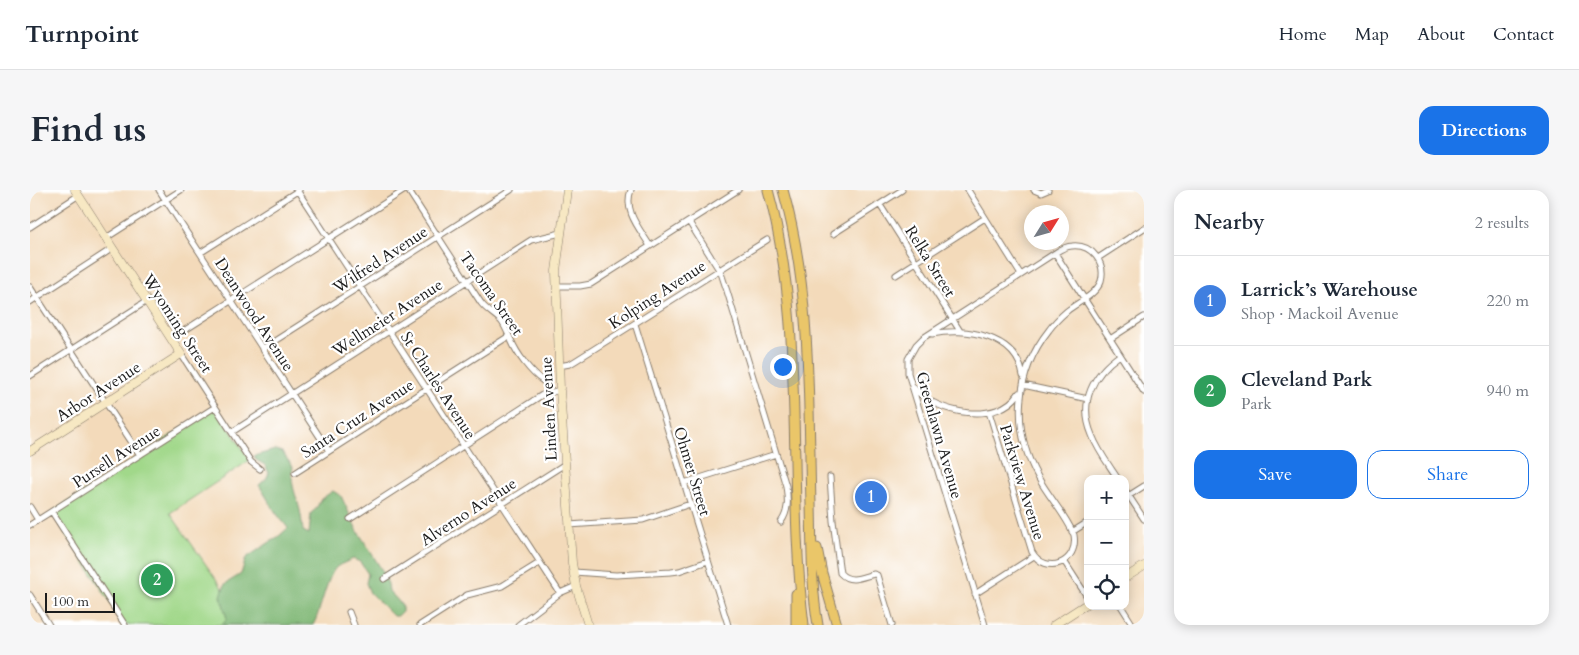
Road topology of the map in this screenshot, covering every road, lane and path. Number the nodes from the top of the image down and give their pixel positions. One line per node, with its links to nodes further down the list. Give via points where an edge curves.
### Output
1 (159, 190): 16 (street, Deanwood Avenue)
2 (181, 190): 16 (street)
3 (298, 190): 26 (street, St Charles Avenue); 30 (street)
4 (406, 190): 24 (street, Tacoma Street); 26 (street)
5 (511, 190): 24 (street, Wilfred Avenue)
6 (567, 190): 22 (main road, Linden Avenue)
7 (631, 190): 28 (street, via 629,209)
8 (738, 190): 19 (street)
9 (768, 190): 100 (highway, via 785,268 790,315)
10 (783, 190): 92 (highway, via 797,250 803,298)
11 (902, 190): 17 (street)
12 (968, 190): 18 (street)
13 (1034, 190): 14 (street, via 1041,193)
14 (1048, 190)
15 (77, 193): 20 (street); 25 (main road, Wyoming Street)
16 (166, 200): 25 (street); 30 (street, Deanwood Avenue)
17 (880, 204): 23 (street); 33 (street, Relka Street)
18 (985, 218): 33 (street); 36 (street)
19 (688, 222): 28 (street); 34 (street)
20 (30, 227)
21 (1144, 228): 32 (street)
22 (560, 233): 37 (street, Wellmeier Avenue, via 531,240); 39 (main road, Linden Avenue)
23 (833, 234)
24 (438, 236): 37 (street, Tacoma Street); 40 (street, Wilfred Avenue)
25 (106, 238): 29 (main road, Wyoming Street)
26 (329, 238): 40 (street, St Charles Avenue); 44 (street)
27 (767, 240): 34 (street, Kolping Avenue)
28 (650, 246): 39 (street, via 591,284)
29 (113, 248): 41 (street); 43 (main road, Wyoming Street)
30 (200, 253): 44 (street, Deanwood Avenue)
31 (1055, 253): 32 (street, Greenlawn Avenue, via 1068,246 1080,246); 36 (street, Greenlawn Avenue); 42 (street)
32 (1098, 258): 42 (street, via 1101,280 1097,289)
33 (916, 262): 35 (street); 47 (street, Relka Street)
34 (718, 270): 48 (street, Kolping Avenue); 76 (street)
35 (896, 275)
36 (1021, 275): 47 (street, Greenlawn Avenue)
37 (467, 281): 49 (street, Wellmeier Avenue); 52 (street, Tacoma Street)
38 (30, 286): 41 (street)
39 (556, 286): 59 (main road, Linden Avenue)
40 (360, 287): 49 (street, St Charles Avenue); 55 (street, Wilfred Avenue)
41 (37, 297): 45 (street); 56 (street)
42 (1085, 299): 54 (street); 63 (street, via 1048,331 1036,350)
43 (147, 301): 53 (main road, Wyoming Street); 56 (street)
44 (231, 301): 53 (street); 55 (street, Deanwood Avenue)
45 (30, 302)
46 (1144, 317): 54 (street)
47 (952, 319): 50 (street, Relka Street); 51 (street, Greenlawn Avenue)
48 (634, 324): 59 (street, Kolping Avenue, via 575,361); 83 (street, Ohmer Street)
49 (388, 331): 64 (street, St Charles Avenue); 67 (street, Wellmeier Avenue)
50 (960, 331): 51 (street); 63 (street, via 989,338 1007,348 1020,363)
51 (930, 334): 62 (street, Greenlawn Avenue, via 916,345 908,359)
52 (509, 336): 61 (street, Tacoma Street, via 533,373); 64 (street, Santa Cruz Avenue)
53 (171, 339): 57 (main road, Wyoming Street)
54 (1110, 339): 58 (street)
55 (262, 349): 67 (street, Deanwood Avenue)
56 (71, 350): 60 (street); 69 (street)
57 (181, 354): 69 (main road, Arbor Avenue); 70 (street, Wyoming Street)
58 (1120, 355): 66 (street); 68 (street, via 1096,378)
59 (559, 366): 65 (main road, Linden Avenue)
60 (30, 376)
61 (543, 381)
62 (912, 385): 71 (street, via 920,394 951,410); 112 (street, Greenlawn Avenue)
63 (1022, 385): 68 (street); 71 (street, via 1011,403); 99 (street, via 1021,426 1027,454)
64 (427, 389): 73 (street, St Charles Avenue); 75 (street, Santa Cruz Avenue)
65 (560, 390): 73 (street, via 542,395); 78 (main road, Linden Avenue)
66 (1144, 392)
67 (291, 394): 72 (street, Wellmeier Avenue); 75 (street, Deanwood Avenue)
68 (1088, 399): 81 (street, via 1092,435)
69 (105, 403): 74 (main road, Arbor Avenue); 77 (street)
70 (215, 407): 72 (street, Wyoming Street); 77 (street, Pursell Avenue)
71 (988, 412): 101 (street, Parkview Avenue)
72 (232, 432): 79 (street, Wyoming Street, via 251,462)
73 (464, 446): 87 (street, St Charles Avenue); 91 (street)
74 (30, 451)
75 (329, 451): 80 (street, Santa Cruz Avenue)
76 (776, 454): 83 (street); 95 (street, via 788,493 786,513)
77 (140, 455): 90 (street, Pursell Avenue)
78 (565, 464): 87 (street, Alverno Avenue); 98 (main road, Linden Avenue)
79 (260, 469)
80 (295, 473)
81 (1116, 475)
82 (830, 477): 128 (street, via 840,573 852,579 876,574)
83 (684, 483): 88 (street, Ohmer Street)
84 (1144, 486): 85 (street)
85 (1129, 496)
86 (1129, 500): 93 (street)
87 (501, 504): 104 (street, St Charles Avenue); 108 (street, Alverno Avenue)
88 (690, 504): 98 (street, via 643,520); 102 (street, Ohmer Street)
89 (30, 507): 94 (street)
90 (52, 512): 94 (street, Pursell Avenue); 118 (street)
91 (350, 519)
92 (812, 519): 126 (highway); 127 (highway, via 822,573)
93 (1144, 519)
94 (38, 520): 97 (street, Pursell Avenue)
95 (781, 522)
96 (1084, 524): 99 (street)
97 (30, 525)
98 (570, 526): 106 (main road, Linden Avenue)
99 (1072, 532): 103 (street, via 1074,546)
100 (797, 536): 124 (highway); 125 (highway)
101 (1034, 556): 103 (street, Parkview Avenue, via 1050,565); 112 (street)
102 (708, 561): 106 (street, via 671,572 616,575); 123 (street, Ohmer Street)
103 (1064, 561): 110 (street)
104 (539, 563): 111 (street, St Charles Avenue); 120 (street, via 502,586 467,595)
105 (1144, 566): 107 (main road)
106 (574, 572): 109 (main road, Linden Avenue)
107 (1129, 575)
108 (384, 579)
109 (576, 586): 111 (street); 122 (main road, Linden Avenue)
110 (1084, 592)
111 (560, 593): 121 (street)
112 (975, 594): 129 (street, Greenlawn Avenue)
113 (30, 595): 117 (street)
114 (1084, 606): 130 (main road)
115 (1124, 610): 131 (street)
116 (350, 612): 119 (street)
117 (49, 625)
118 (125, 625)
119 (354, 625)
120 (420, 625)
121 (518, 625)
122 (588, 625)
123 (728, 625)
124 (796, 625)
125 (804, 625)
126 (818, 625)
127 (837, 625)
128 (892, 625)
129 (985, 625)
130 (1054, 625)
131 (1133, 625)

